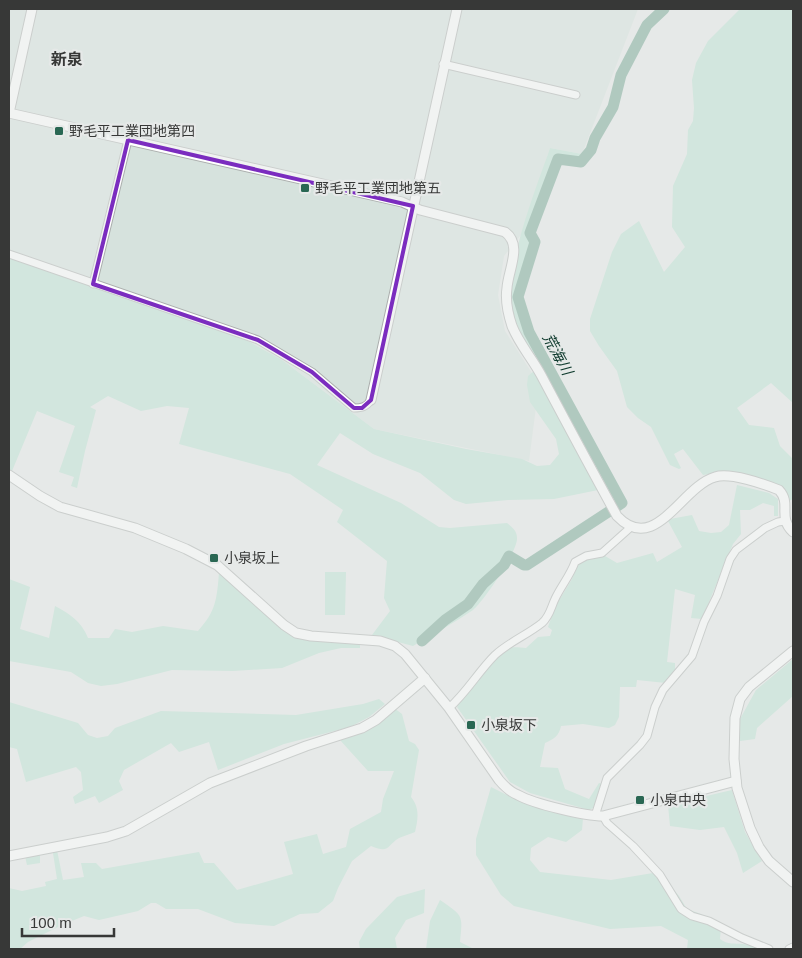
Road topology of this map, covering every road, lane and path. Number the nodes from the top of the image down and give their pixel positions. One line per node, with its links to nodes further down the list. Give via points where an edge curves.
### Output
1 (32, 9): 5 (street)
2 (455, 9): 3 (street)
3 (444, 64): 4 (street); 7 (street)
4 (576, 95)
5 (9, 113): 6 (street)
6 (128, 140): 7 (street); 9 (street)
7 (412, 206): 10 (street); 13 (street, via 505,232 512,238 515,248 506,291 514,331 616,516)
8 (9, 254): 9 (street)
9 (94, 284): 10 (street, via 258,340 312,372 354,408 362,408)
10 (370, 400)
11 (9, 474): 16 (street, via 60,507 135,528 217,565 296,633 380,641 395,646)
12 (785, 521): 13 (street, via 785,498 779,490 720,476 696,488 673,512 649,526); 14 (street); 19 (street, via 765,528 736,550 692,656 663,690 640,745 607,778)
13 (632, 527): 17 (street, via 602,553 575,562 547,618 495,656)
14 (793, 532)
15 (793, 651): 18 (street, via 748,687 736,708)
16 (425, 678): 17 (street); 20 (street, via 362,728 210,783 126,830 107,837)
17 (449, 708): 19 (street, via 509,790 533,801)
18 (736, 782): 19 (street); 21 (street, via 759,846 769,861)
19 (599, 816): 23 (street, via 660,875 681,909)
20 (9, 856)
21 (793, 882)
22 (793, 947): 24 (street)
23 (768, 949)
24 (789, 949)

